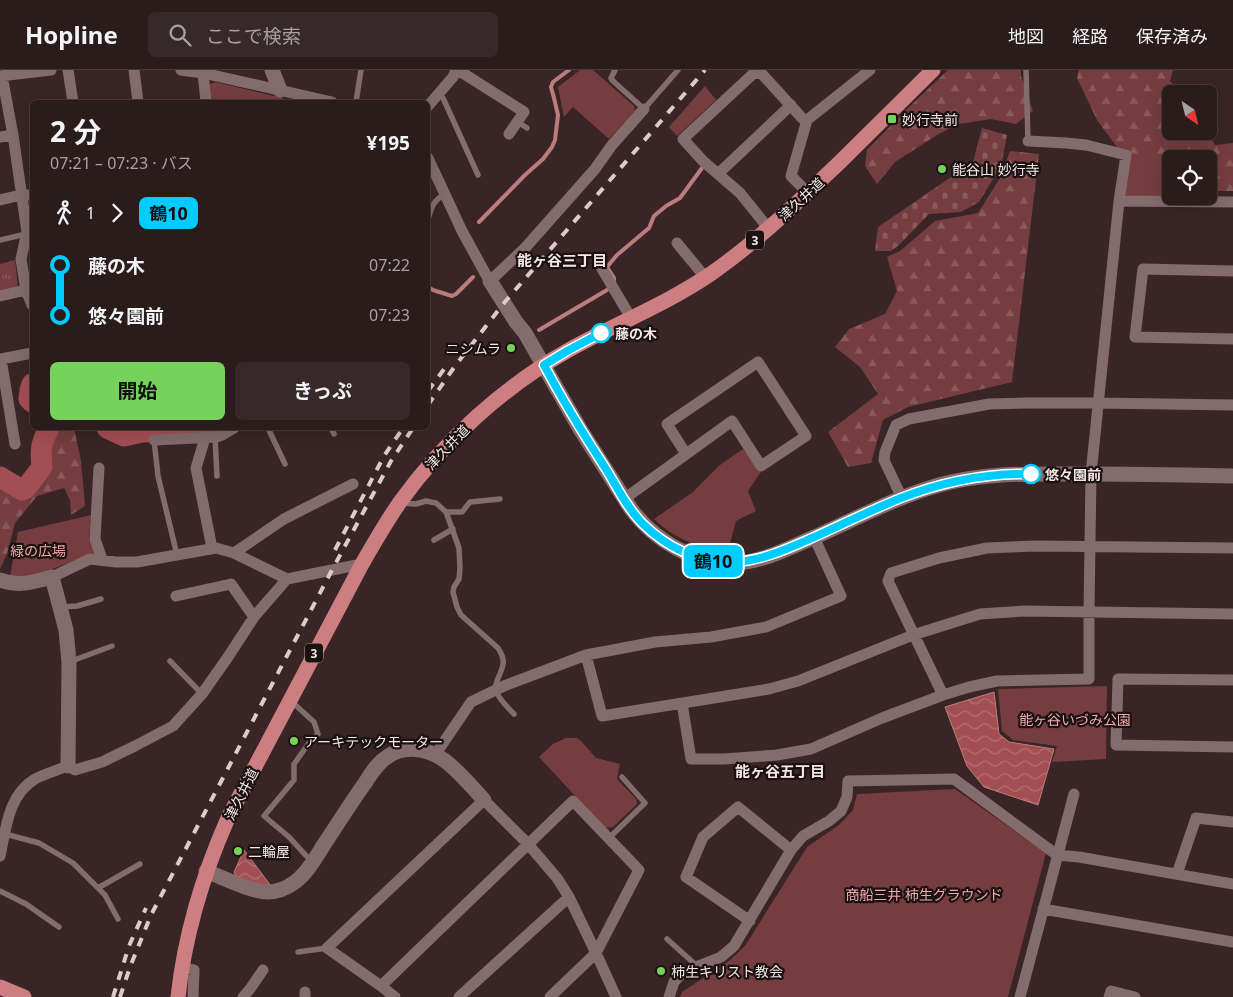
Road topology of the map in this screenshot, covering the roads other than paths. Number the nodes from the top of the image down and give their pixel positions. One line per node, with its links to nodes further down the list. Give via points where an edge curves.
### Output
1 (51, 70): 14 (street)
2 (68, 70): 17 (street)
3 (134, 70): 18 (street)
4 (181, 70): 13 (street)
5 (272, 70): 15 (street)
6 (361, 70): 21 (lane)
7 (457, 70): 16 (street); 26 (street, via 524,112 522,125)
8 (615, 70): 24 (lane, via 612,80)
9 (678, 70): 24 (lane)
10 (870, 70): 25 (street)
11 (933, 70): 33 (main road, 津久井道 / 3)
12 (1026, 70): 29 (lane)
13 (203, 73): 15 (street); 19 (street)
14 (1, 76): 27 (street)
15 (280, 90): 20 (street)
16 (437, 94): 22 (street); 32 (lane, via 442,98)
17 (73, 100)
18 (138, 100)
19 (206, 100)
20 (311, 100)
21 (356, 100)
22 (430, 103)
23 (790, 105): 25 (street); 31 (street); 31 (street, via 762,74 754,73 683,139)
24 (644, 109): 47 (street, via 526,248)
25 (807, 120): 33 (street, via 791,176)
26 (509, 134)
27 (13, 135): 28 (street); 35 (street)
28 (0, 137)
29 (1028, 141): 37 (street, via 1086,145 1126,155)
30 (430, 162): 34 (street)
31 (718, 173): 40 (street, via 740,193)
32 (478, 175)
33 (808, 193): 40 (main road, 津久井道 / 3)
34 (445, 194): 39 (lane, via 436,199); 47 (street)
35 (27, 195): 36 (street); 41 (street)
36 (0, 200)
37 (1119, 201): 38 (street); 55 (street)
38 (1233, 202)
39 (430, 212)
40 (769, 229): 46 (main road, 津久井道 / 3)
41 (26, 234): 42 (lane); 48 (street, via 21,259)
42 (0, 240)
43 (677, 243): 46 (street)
44 (598, 262): 51 (street)
45 (1233, 271): 52 (street, via 1143,268 1135,337)
46 (705, 277): 51 (main road, 津久井道 / 3)
47 (490, 281): 54 (street)
48 (26, 290): 49 (street); 50 (street)
49 (0, 296)
50 (30, 300)
51 (632, 318): 54 (main road, 津久井道 / 3)
52 (1233, 339)
53 (30, 353): 61 (street, via 1,359)
54 (544, 365): 71 (street); 72 (main road, 津久井道 / 3, via 467,426)
55 (1098, 402): 56 (street); 65 (street); 69 (street, via 988,404 915,418 896,425 884,460)
56 (1233, 405)
57 (231, 430): 59 (street)
58 (269, 430): 63 (lane)
59 (210, 438): 60 (street); 66 (lane); 78 (street, via 196,468)
60 (154, 440): 81 (lane, via 158,476)
61 (15, 444)
62 (686, 454): 62 (street, via 667,424 758,362 806,436 761,466 732,421); 71 (street)
63 (285, 464)
64 (99, 468): 82 (street, via 95,539)
65 (1091, 474): 67 (street); 69 (street, via 974,478 939,485); 77 (street)
66 (218, 476)
67 (1233, 476)
68 (353, 484): 80 (street, via 284,520)
69 (902, 498): 75 (street)
70 (500, 499): 73 (lane, via 470,502 462,512)
71 (624, 499): 75 (street, via 640,521 671,546 714,561 735,563 758,559)
72 (399, 503): 73 (lane, via 426,501 436,503); 83 (main road, 津久井道 / 3)
73 (446, 512): 74 (lane)
74 (453, 529): 76 (lane); 99 (lane, via 459,548 460,568 453,592 456,607 502,653 503,668)
75 (814, 537): 95 (street, via 840,596 766,627)
76 (434, 540)
77 (1090, 546): 79 (street); 90 (street); 93 (street, via 987,548 939,558 892,574 888,581)
78 (212, 548): 80 (street); 81 (street)
79 (1233, 548)
80 (234, 553): 85 (street)
81 (177, 554): 82 (street, via 137,562)
82 (102, 559): 84 (street, via 90,559)
83 (362, 564): 85 (street); 102 (main road, 津久井道 / 3)
84 (52, 577): 86 (street, via 16,584); 89 (street)
85 (287, 579): 92 (street)
86 (0, 580)
87 (176, 596): 92 (street, via 231,584)
88 (101, 599): 89 (lane)
89 (61, 607): 97 (street)
90 (1088, 612): 91 (street); 93 (street, via 980,614); 101 (street, via 1089,679 997,681)
91 (1233, 614)
92 (254, 617): 100 (street)
93 (913, 635): 101 (street); 103 (street, via 798,681)
94 (112, 646): 97 (lane)
95 (586, 655): 99 (street); 103 (street, via 602,716)
96 (170, 661): 100 (lane)
97 (69, 662): 107 (street)
98 (1233, 680): 105 (street, via 1118,679 1116,745)
99 (495, 689): 104 (lane); 106 (street, via 470,702)
100 (202, 694): 107 (street, via 173,726 102,762 75,770)
101 (943, 695): 103 (street, via 811,748 777,755 724,759 691,759)
102 (290, 699): 118 (lane, via 314,722 318,734 294,764 294,780 264,816); 120 (main road, 津久井道 / 3, via 228,818)
103 (682, 704)
104 (514, 714)
105 (1233, 746)
106 (435, 755): 110 (street); 118 (street, via 414,749 387,756 361,788)
107 (68, 766): 112 (street, via 35,779 21,791 10,808)
108 (622, 777): 113 (lane, via 645,802)
109 (1074, 794): 116 (street)
110 (484, 800): 114 (street); 132 (street)
111 (1233, 822): 121 (street, via 1196,818)
112 (5, 834): 117 (street); 123 (lane, via 39,843 73,864)
113 (609, 838): 114 (street, via 573,801); 134 (street, via 639,870)
114 (528, 844): 125 (street, via 557,878); 138 (street)
115 (791, 850): 116 (street, via 803,836 841,811 847,797 848,782 954,779); 128 (street); 128 (street, via 738,807 704,838 686,878)
116 (1057, 855): 121 (street); 126 (street)
117 (0, 856)
118 (313, 862): 120 (street, via 296,882 267,892)
119 (140, 864): 123 (lane)
120 (206, 871): 136 (main road, 津久井道 / 3)
121 (1178, 874): 122 (street)
122 (1233, 884)
123 (98, 888): 127 (lane)
124 (0, 892): 129 (lane, via 26,904)
125 (568, 897): 134 (street); 145 (street)
126 (1043, 909): 131 (street); 149 (street)
127 (118, 919)
128 (750, 921): 135 (street, via 734,946 721,957)
129 (59, 927)
130 (667, 938): 135 (lane)
131 (1233, 942)
132 (327, 948): 133 (lane); 138 (street)
133 (298, 952)
134 (596, 953): 146 (street); 147 (street)
135 (697, 966): 148 (street, via 683,972 674,982)
136 (181, 968): 141 (main road, 津久井道 / 3); 142 (street, via 194,970)
137 (263, 970): 143 (street)
138 (381, 986): 144 (street)
139 (0, 987): 140 (main road)
140 (24, 997)
141 (178, 997)
142 (193, 997)
143 (242, 997)
144 (395, 997)
145 (459, 997)
146 (550, 997)
147 (616, 997)
148 (669, 997)
149 (1020, 997)
150 (1109, 997): 151 (street, via 1111,991)
151 (1135, 997)

